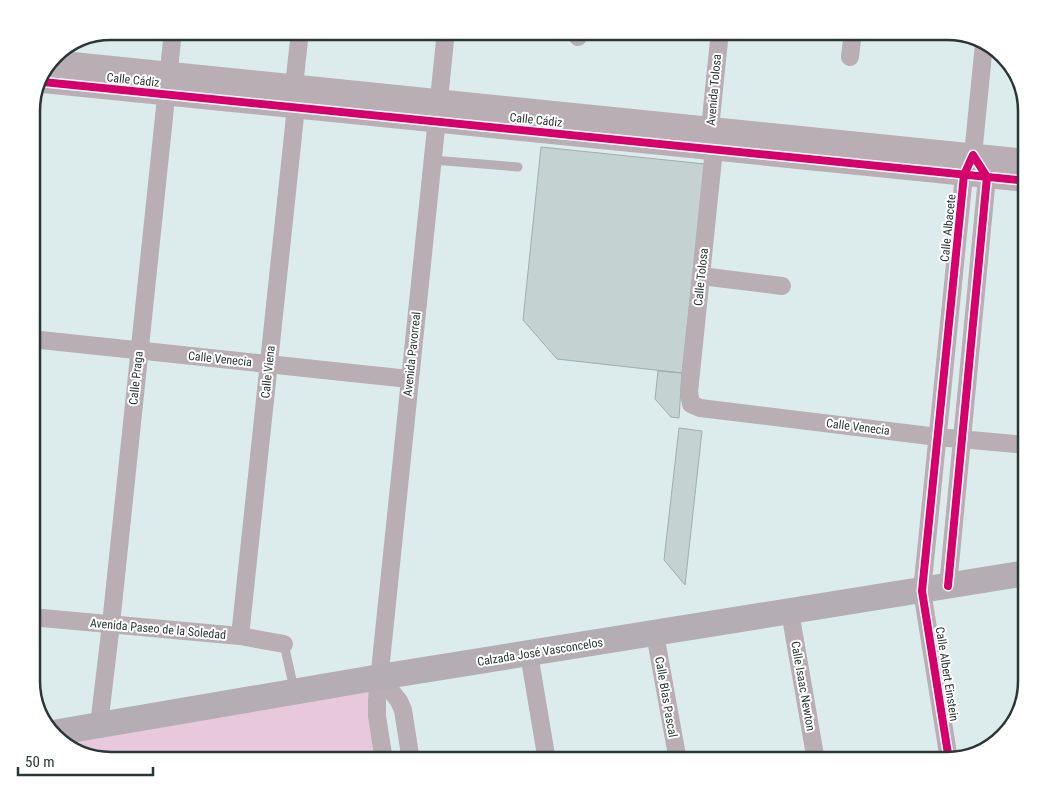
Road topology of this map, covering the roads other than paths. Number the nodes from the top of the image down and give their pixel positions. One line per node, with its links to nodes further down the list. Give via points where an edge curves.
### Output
1 (172, 40): 10 (street, Calle Praga)
2 (299, 40): 11 (street, Calle Viena)
3 (445, 40): 12 (street, Avenida Pavorreal)
4 (719, 40): 13 (street, Avenida Tolosa)
5 (852, 40): 7 (street)
6 (983, 51): 16 (street, Calle Albacete)
7 (850, 57)
8 (60, 62): 10 (street, Calle Cádiz)
9 (46, 82): 10 (street, Calle Cádiz)
10 (168, 84): 11 (street, Calle Cádiz); 23 (street, Calle Praga)
11 (295, 97): 12 (street, Calle Cádiz); 24 (street, Calle Viena)
12 (438, 111): 13 (street, Calle Cádiz); 14 (street, Avenida Pavorreal)
13 (712, 139): 16 (street, Calle Cádiz); 20 (street, Calle Tolosa)
14 (433, 160): 17 (lane); 25 (street, Avenida Pavorreal)
15 (1018, 161): 16 (street, Calle Cádiz)
16 (968, 165): 18 (street, Calle Cádiz); 27 (street, Calle Albacete)
17 (518, 167)
18 (987, 177): 19 (street, Calle Cádiz); 28 (street)
19 (1018, 180)
20 (701, 276): 21 (street); 26 (street, Calle Tolosa, via 688,392)
21 (782, 286)
22 (40, 340): 23 (street, Calle Venecia)
23 (139, 350): 24 (street, Calle Venecia); 35 (street, Calle Praga)
24 (268, 364): 25 (street, Calle Venecia); 37 (street, Calle Viena)
25 (410, 379): 40 (street, Avenida Pavorreal)
26 (691, 404): 27 (street, Calle Venecia, via 700,408)
27 (938, 437): 28 (street, Calle Venecia); 32 (street, Calle Albacete)
28 (962, 439): 29 (street, Calle Venecia); 31 (street)
29 (1018, 444)
30 (1018, 574): 31 (main road, Calzada José Vasconcelos)
31 (948, 586): 32 (main road, Calzada José Vasconcelos)
32 (922, 590): 33 (main road, Calzada José Vasconcelos); 49 (street, Calle Albert Einstein)
33 (790, 612): 36 (main road, Calzada José Vasconcelos); 48 (street, Calle Isaac Newton)
34 (40, 618): 35 (street, Avenida Paseo de la Soledad)
35 (111, 624): 37 (street, Avenida Paseo de la Soledad); 42 (street, Calle Praga)
36 (655, 634): 39 (main road, Calzada José Vasconcelos); 47 (street, Calle Blas Pascal)
37 (240, 636): 38 (street, Avenida Paseo de la Soledad)
38 (284, 644): 41 (lane)
39 (529, 654): 40 (main road, Calzada José Vasconcelos); 46 (street)
40 (380, 677): 41 (main road, Calzada José Vasconcelos); 44 (street, Avenida Pavorreal, via 376,716); 45 (street, via 403,710)
41 (295, 692): 42 (main road, Calzada José Vasconcelos)
42 (99, 725): 43 (main road, Calzada José Vasconcelos)
43 (62, 731)
44 (382, 752)
45 (410, 752)
46 (545, 752)
47 (676, 752)
48 (814, 752)
49 (948, 752)

